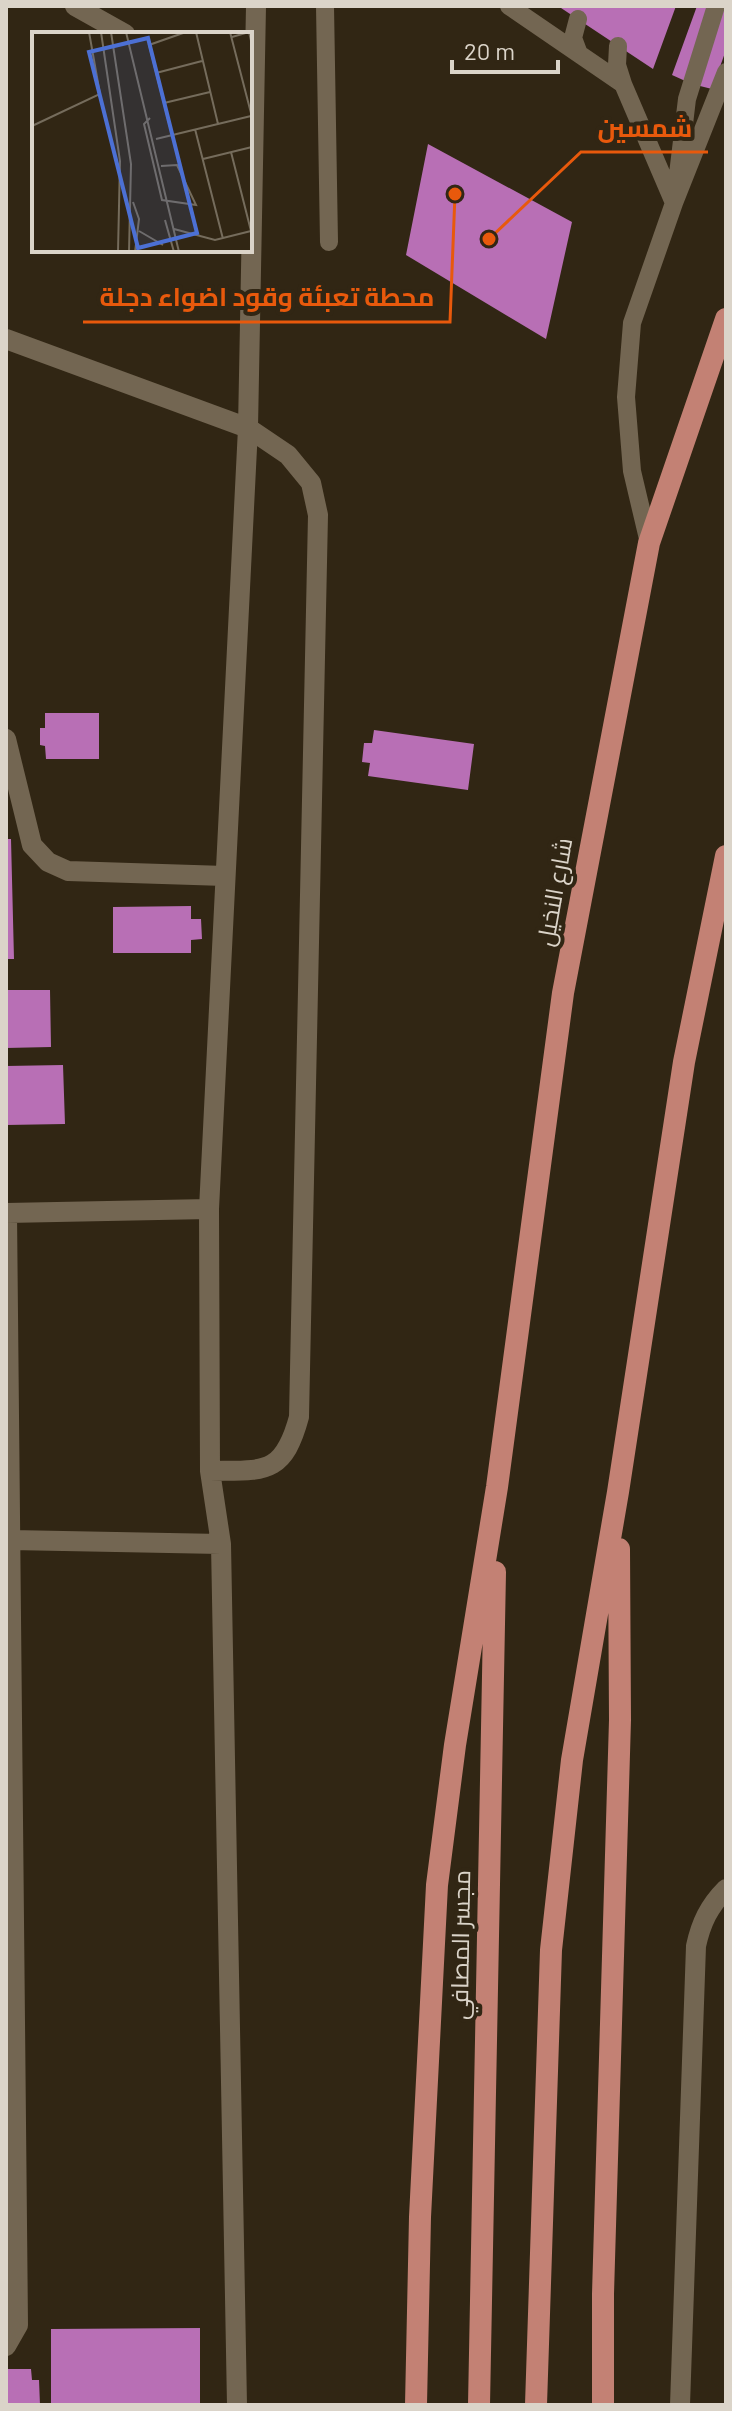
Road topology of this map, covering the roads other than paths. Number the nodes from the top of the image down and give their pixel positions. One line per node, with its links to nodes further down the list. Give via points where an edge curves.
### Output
1 (75, 6): 9 (street)
2 (256, 6): 14 (street)
3 (325, 6): 17 (lane)
4 (509, 6): 8 (lane)
5 (535, 6): 8 (lane)
6 (716, 6): 16 (lane, via 687,99)
7 (578, 19): 11 (lane, via 573,38)
8 (541, 27): 11 (lane)
9 (121, 32)
10 (618, 46): 13 (lane)
11 (579, 54): 13 (lane)
12 (726, 72): 16 (lane)
13 (623, 84): 16 (lane)
14 (253, 106): 15 (street)
15 (252, 170)
16 (674, 203): 22 (lane, via 632,323 627,383 632,471)
17 (329, 242)
18 (251, 252): 21 (street)
19 (726, 319): 22 (highway, شارع النخيل)
20 (6, 339): 21 (street)
21 (248, 428): 25 (street); 28 (street, via 288,455 311,483 318,515 299,1417 293,1442 280,1460 260,1470)
22 (649, 543): 29 (highway, شارع النخيل, via 563,993)
23 (6, 739): 25 (street, via 32,845 48,862 68,871)
24 (726, 856): 30 (highway, via 684,1062)
25 (225, 876): 26 (street)
26 (209, 1209): 27 (street); 28 (street)
27 (6, 1213): 31 (street)
28 (210, 1471): 32 (street)
29 (497, 1487): 38 (highway, via 437,1885); 39 (highway, مجسر المصافي)
30 (618, 1492): 40 (highway, via 570,1776 551,1950); 41 (highway, via 620,1720)
31 (11, 1540): 32 (street); 33 (street)
32 (221, 1544): 37 (street)
33 (9, 1604): 35 (street)
34 (726, 1889): 42 (street, via 709,1907 696,1946)
35 (10, 1976): 36 (street, via 18,2325)
36 (6, 2346)
37 (237, 2405)
38 (416, 2405)
39 (479, 2405)
40 (536, 2405)
41 (603, 2405)
42 (680, 2405)

